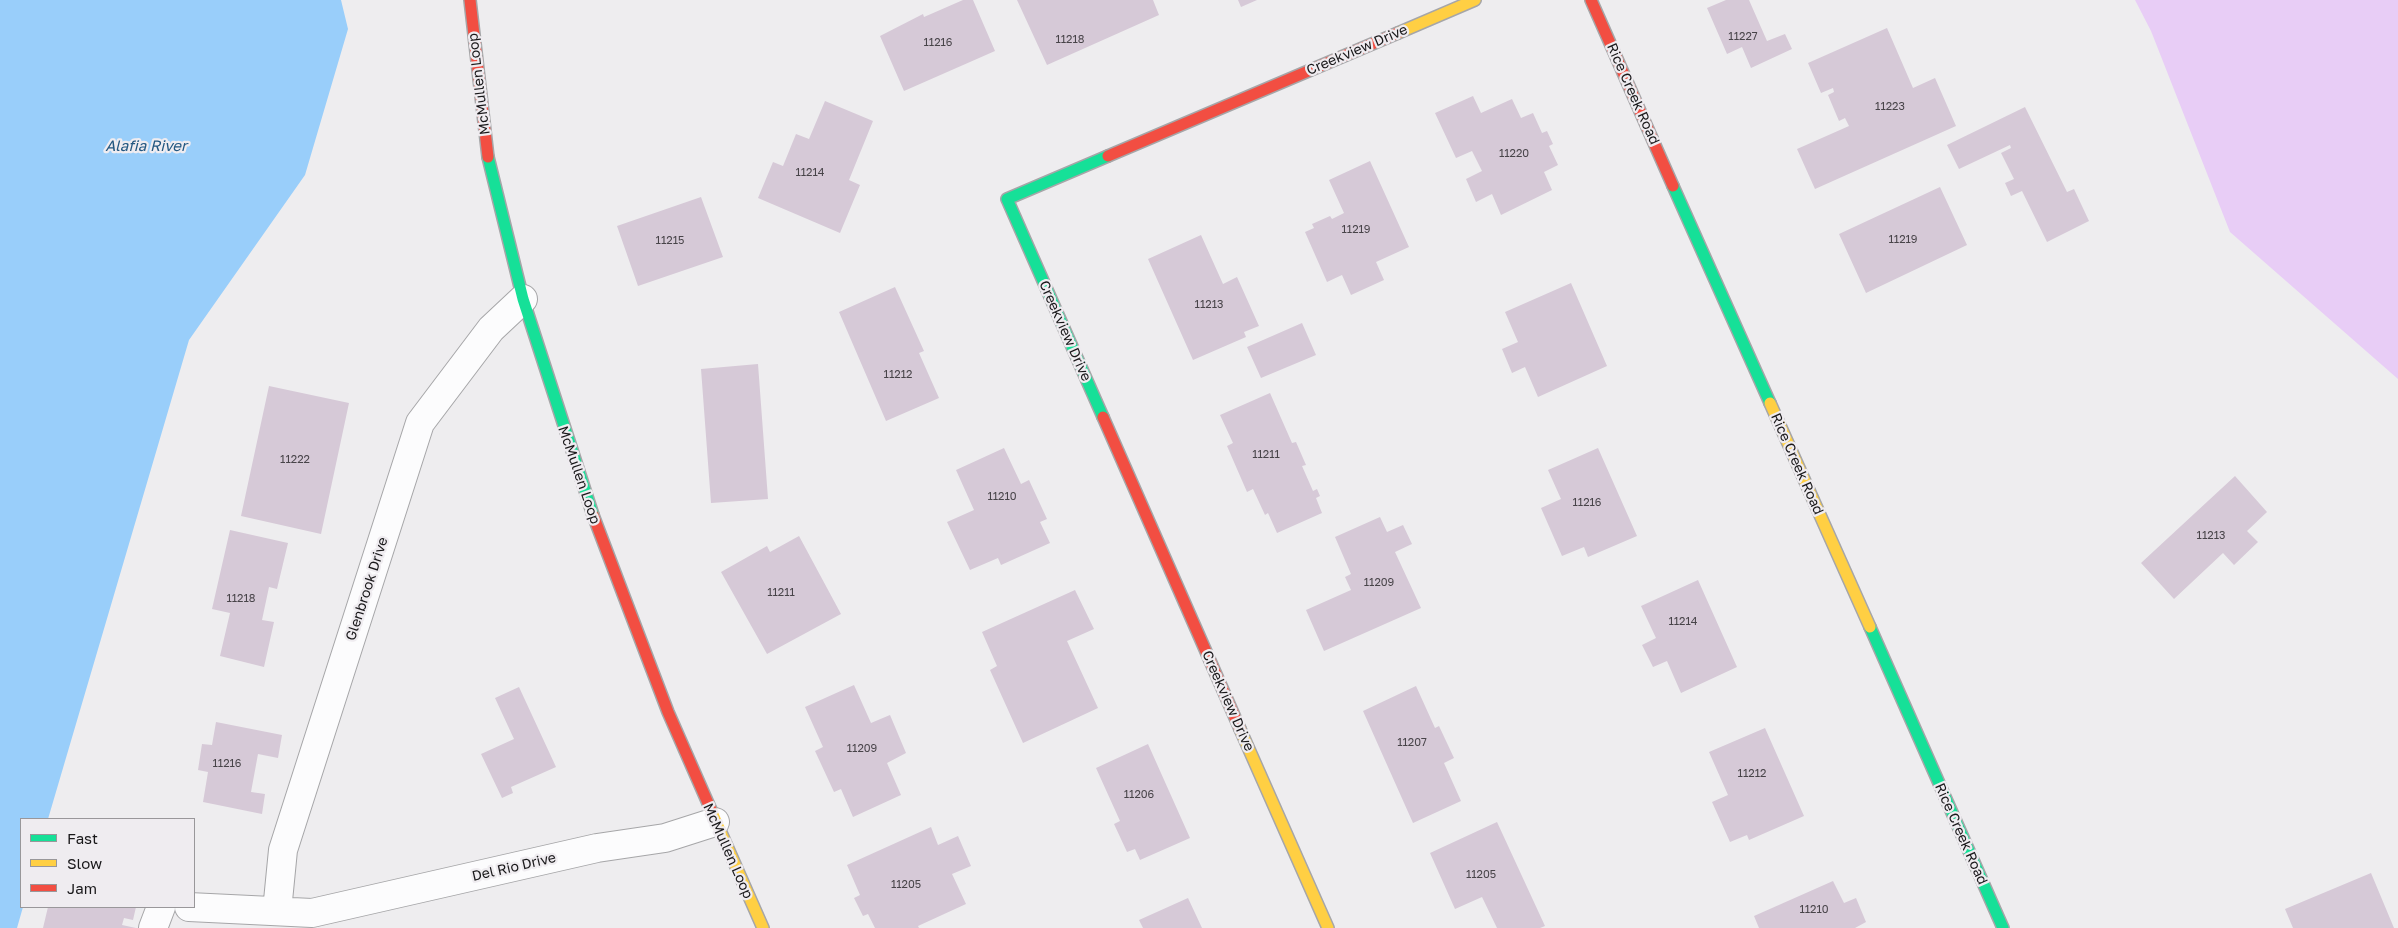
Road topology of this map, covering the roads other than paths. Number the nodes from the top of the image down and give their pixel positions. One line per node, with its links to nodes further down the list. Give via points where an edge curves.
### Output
1 (470, 0): 4 (street, McMullen Loop, via 489,163)
2 (1475, 0): 12 (street, Creekview Drive, via 1006,199)
3 (1591, 0): 13 (street, Rice Creek Road)
4 (523, 299): 5 (street, McMullen Loop, via 593,516); 8 (street, Glenbrook Drive, via 490,329 420,423 283,850)
5 (714, 822): 9 (street, Del Rio Drive, via 665,838 597,848); 11 (street, McMullen Loop)
6 (195, 907): 8 (street, Del Rio Drive)
7 (161, 908): 10 (street)
8 (277, 911): 9 (street, Del Rio Drive)
9 (312, 921)
10 (153, 928)
11 (763, 928)
12 (1328, 928)
13 (2003, 928)

